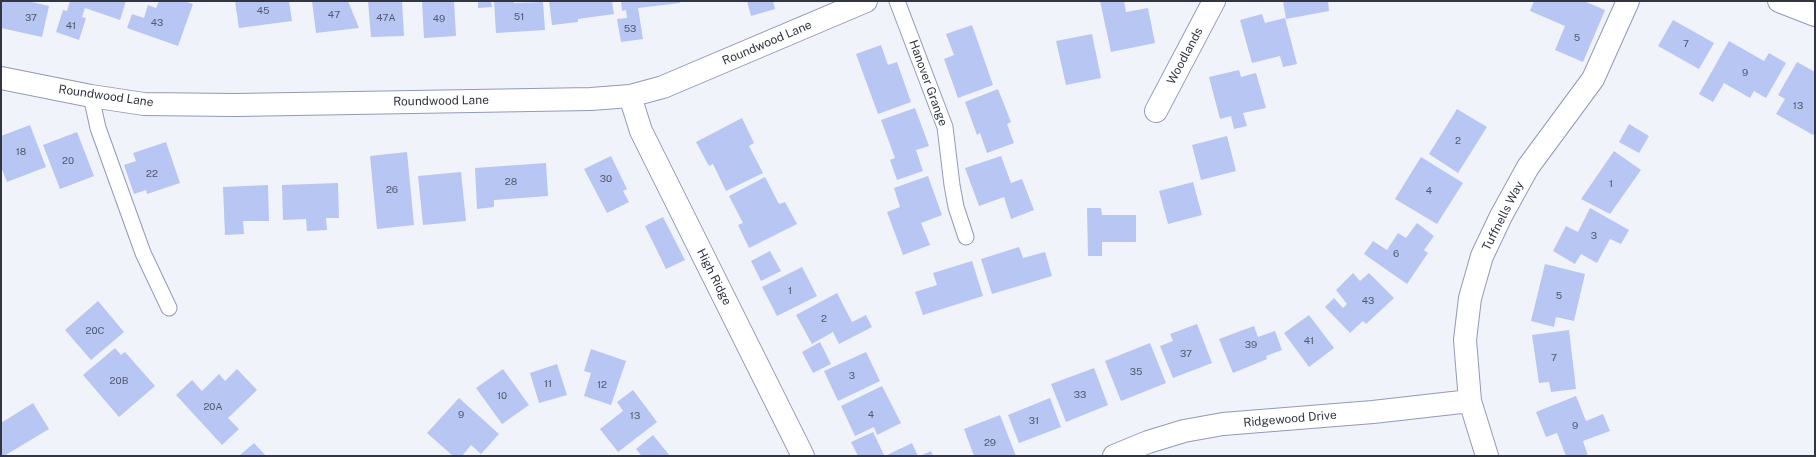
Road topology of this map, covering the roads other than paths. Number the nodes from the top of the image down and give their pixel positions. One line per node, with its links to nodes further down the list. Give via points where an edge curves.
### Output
1 (866, 1): 9 (street, Roundwood Lane, via 663,87)
2 (897, 1): 11 (lane, Hanover Grange, via 945,127 956,207)
3 (1214, 1): 10 (street, Woodlands)
4 (1628, 1): 13 (street, Tuffnells Way, via 1593,79 1528,167 1482,256 1470,298 1465,340)
5 (1779, 1): 6 (street)
6 (1815, 15)
7 (1, 78): 8 (street, Roundwood Lane)
8 (92, 96): 9 (street, Roundwood Lane, via 144,104 235,105); 12 (lane, via 98,128 140,245)
9 (630, 96): 14 (street, High Ridge, via 641,131)
10 (1156, 110)
11 (966, 237)
12 (169, 308)
13 (1470, 401): 15 (street, Ridgewood Drive, via 1223,424 1184,431); 16 (street, Tuffnells Way)
14 (803, 456)
15 (1114, 456)
16 (1487, 456)

